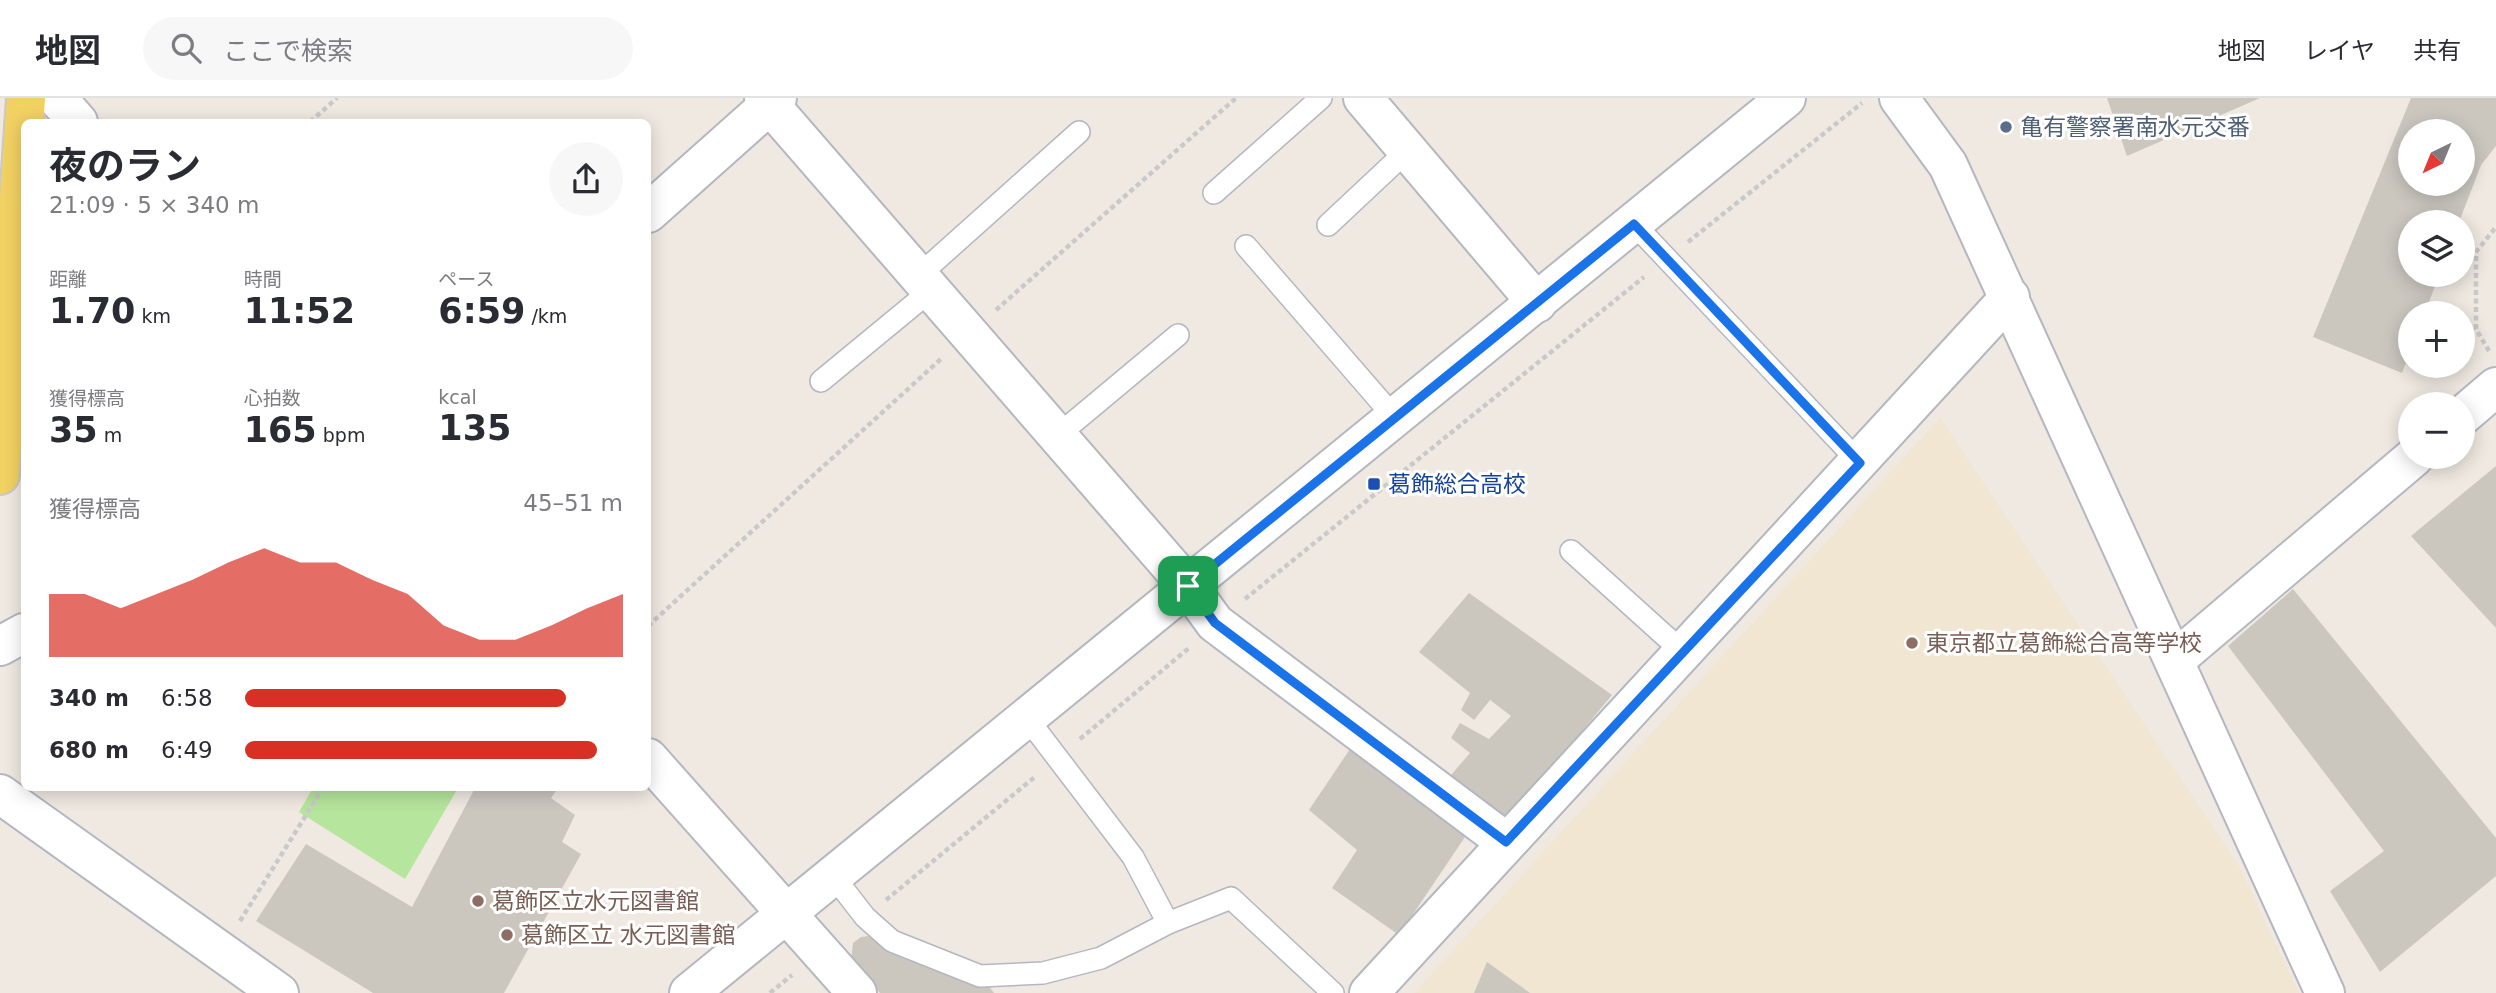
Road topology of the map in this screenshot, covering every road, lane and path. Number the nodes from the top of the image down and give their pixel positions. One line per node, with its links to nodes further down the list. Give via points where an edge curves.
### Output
1 (26, 98): 10 (main road)
2 (57, 98): 11 (street)
3 (337, 98): 12 (path)
4 (1321, 98): 16 (lane)
5 (1363, 98): 14 (street)
6 (1786, 98): 18 (street)
7 (1868, 98): 22 (path)
8 (1899, 98): 25 (street, via 1948,165)
9 (770, 100): 17 (street); 24 (street)
10 (25, 119)
11 (75, 119)
12 (313, 119)
13 (1079, 132): 24 (lane)
14 (1408, 150): 19 (lane); 26 (street)
15 (21, 170): 35 (main road)
16 (1214, 193)
17 (651, 210)
18 (1634, 224): 26 (street); 33 (lane)
19 (1328, 225)
20 (2496, 227): 28 (path, via 2476,252 2476,329)
21 (1246, 246): 31 (lane)
22 (1681, 247)
23 (1655, 268): 38 (path)
24 (923, 284): 29 (lane); 32 (street)
25 (2010, 297): 33 (street); 43 (street)
26 (1537, 303): 31 (street)
27 (1178, 335): 32 (lane)
28 (2493, 370): 30 (street)
29 (821, 381)
30 (2475, 397)
31 (1395, 418): 37 (street)
32 (1057, 436): 37 (street)
33 (1860, 463): 42 (street)
34 (2400, 469): 43 (street)
35 (0, 475)
36 (1571, 551): 42 (lane)
37 (1188, 586): 44 (street); 49 (street, via 1215,623)
38 (1236, 607)
39 (21, 635): 41 (street)
40 (1198, 636): 45 (path, via 1190,648)
41 (0, 646)
42 (1684, 653): 49 (street)
43 (2175, 660): 62 (street)
44 (1027, 718): 45 (lane); 50 (street)
45 (1058, 758): 52 (path); 53 (lane, via 1133,857)
46 (651, 761): 51 (street)
47 (322, 791): 54 (path)
48 (0, 794): 54 (street)
49 (1506, 842): 61 (street)
50 (834, 877): 51 (street); 52 (lane)
51 (788, 914): 57 (street); 59 (street)
52 (866, 917): 53 (lane, via 892,941 981,976 1043,973 1101,958)
53 (1168, 923): 60 (lane, via 1231,898)
54 (221, 952): 56 (street)
55 (799, 968): 58 (path)
56 (279, 993)
57 (689, 993)
58 (769, 993)
59 (857, 993)
60 (1333, 993)
61 (1369, 993)
62 (2325, 993)

